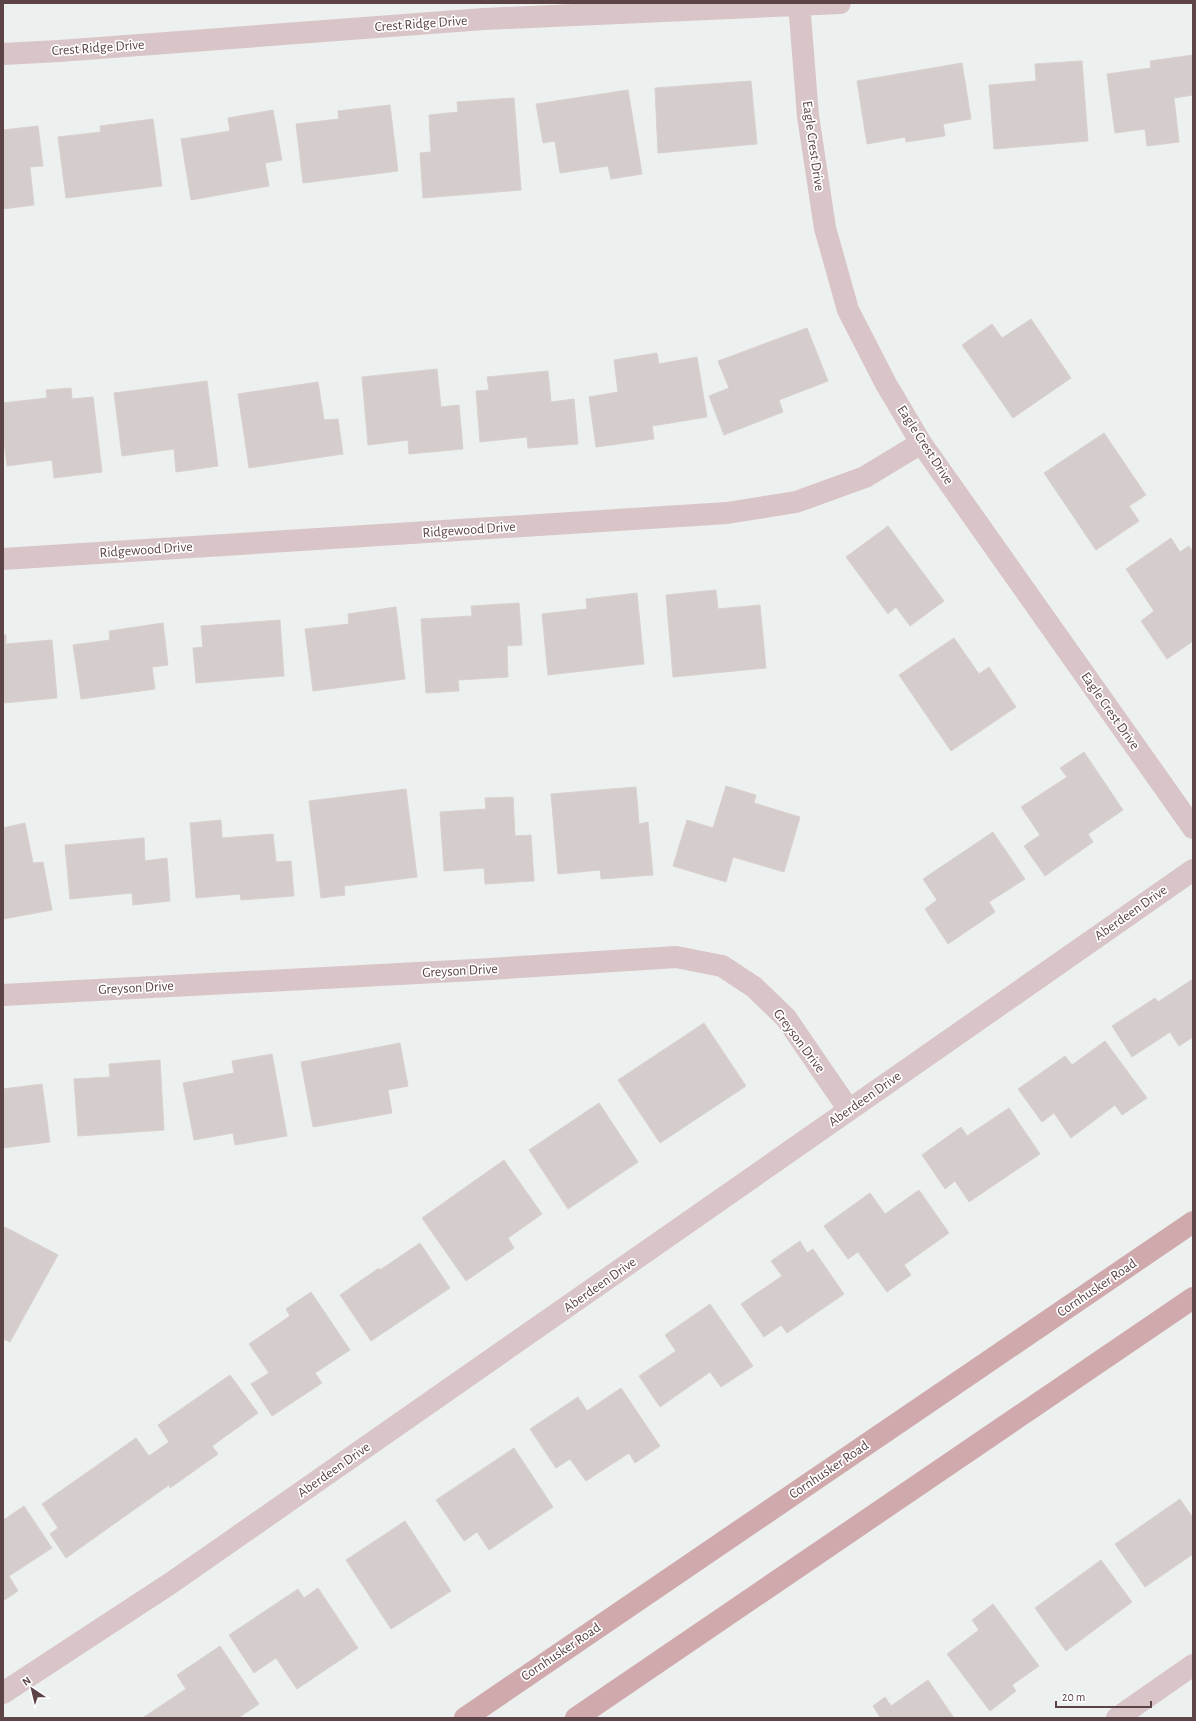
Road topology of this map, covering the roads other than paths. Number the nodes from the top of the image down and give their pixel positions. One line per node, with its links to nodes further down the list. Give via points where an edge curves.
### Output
1 (840, 3): 2 (street, Crest Ridge Drive)
2 (799, 4): 3 (street, Crest Ridge Drive, via 484,20); 4 (street, Eagle Crest Drive, via 808,116 824,228 848,310 886,384)
3 (3, 54)
4 (921, 443): 5 (street, Ridgewood Drive, via 865,477 796,502 727,513); 6 (street, Eagle Crest Drive)
5 (3, 559)
6 (1193, 828)
7 (1193, 870): 9 (street, Aberdeen Drive)
8 (3, 995): 9 (street, Greyson Drive, via 676,957 722,966 754,987 786,1018)
9 (849, 1110): 13 (street, Aberdeen Drive, via 184,1574)
10 (1193, 1222): 14 (main road, Cornhusker Road)
11 (1193, 1298): 15 (main road)
12 (1193, 1665): 16 (street)
13 (3, 1693)
14 (465, 1718)
15 (576, 1718)
16 (1117, 1718)

